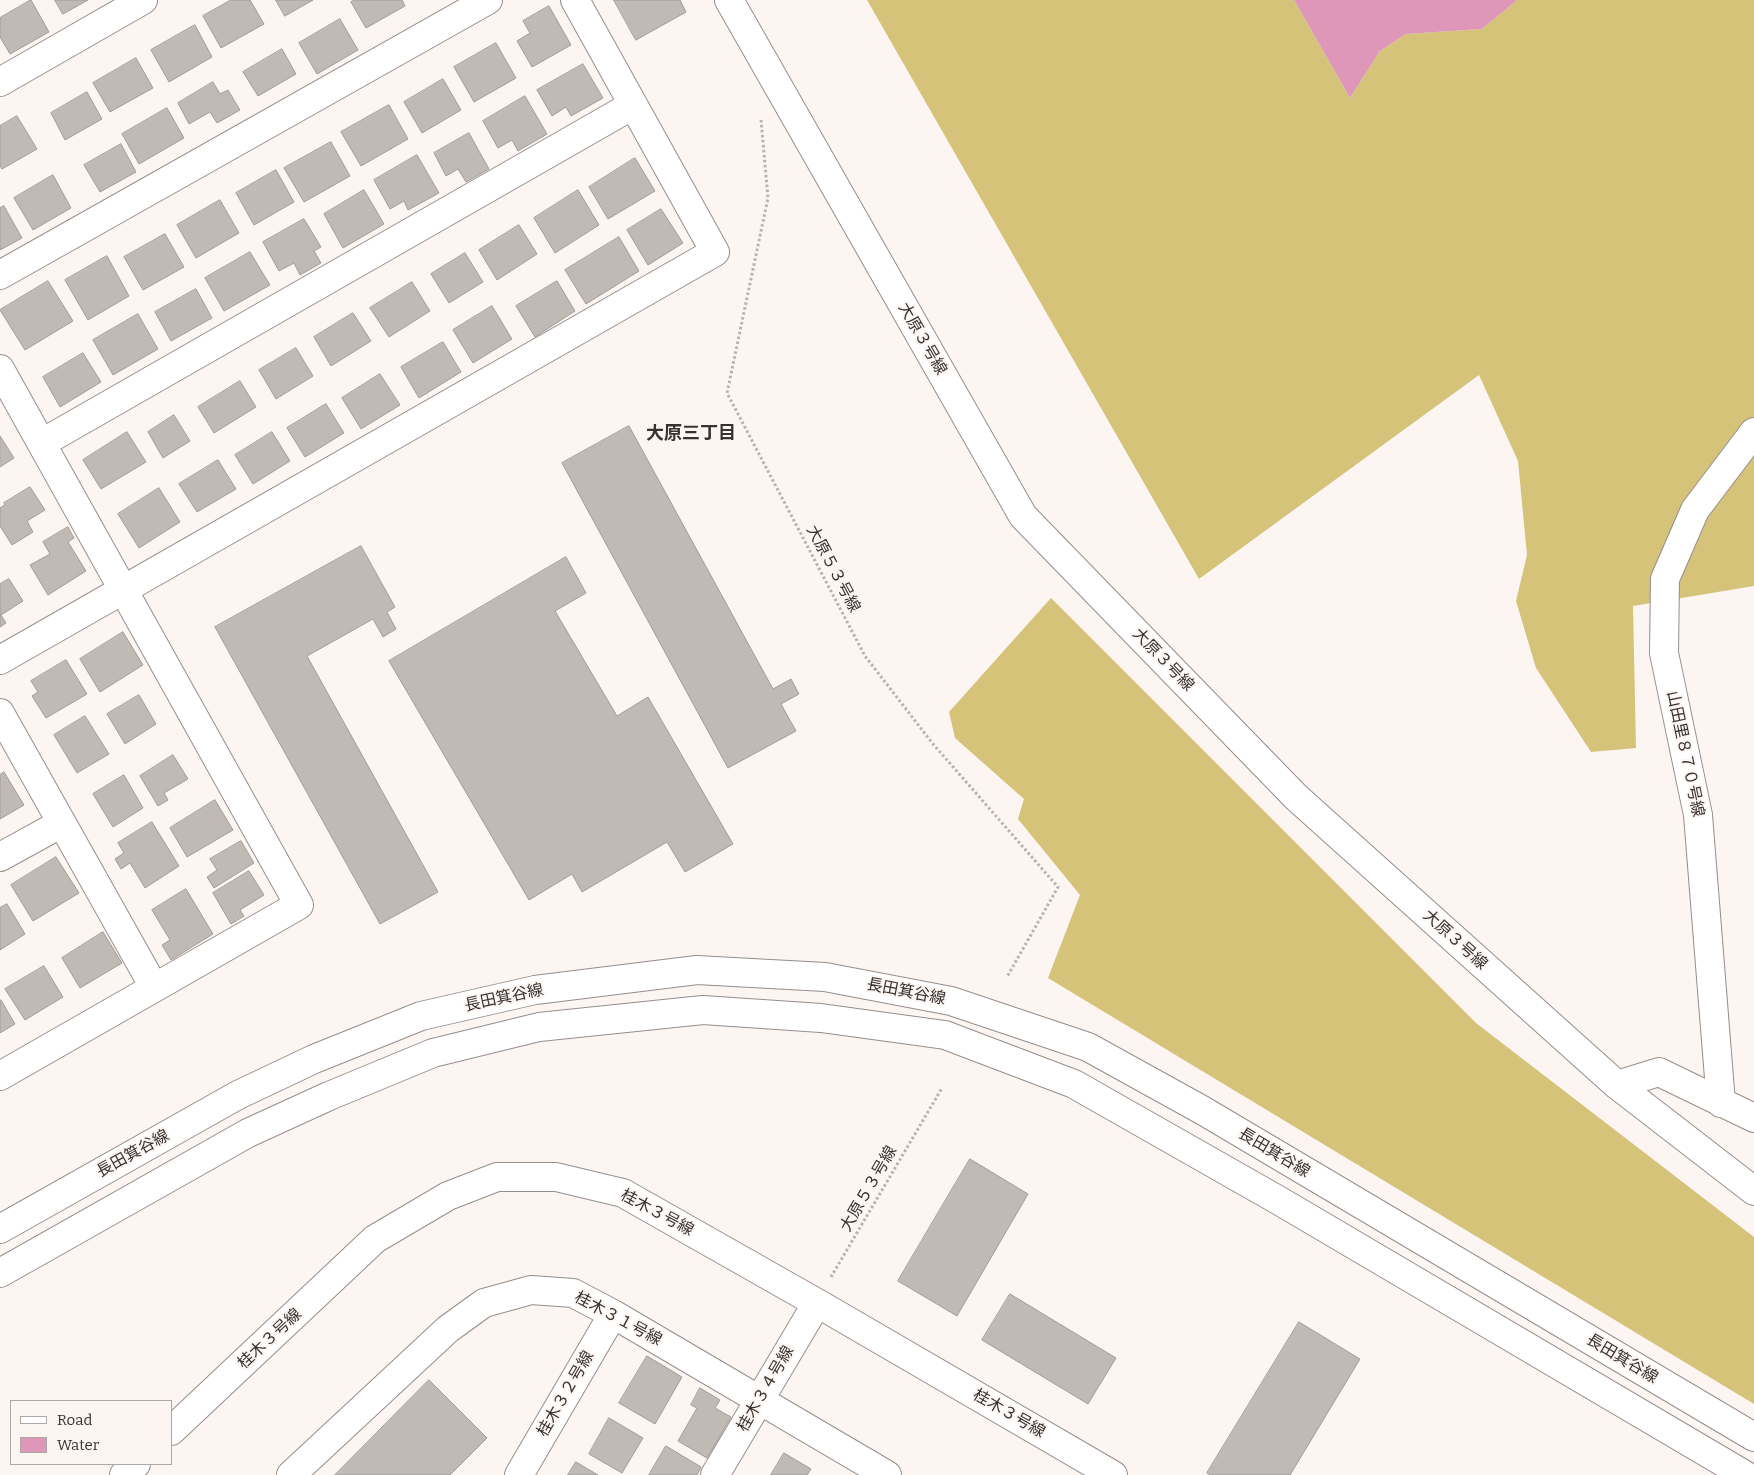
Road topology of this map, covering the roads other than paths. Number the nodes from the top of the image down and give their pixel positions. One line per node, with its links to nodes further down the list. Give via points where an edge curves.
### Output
1 (142, 0): 5 (street)
2 (488, 0): 7 (street)
3 (575, 0): 6 (street)
4 (729, 0): 18 (street, 大原３号線, via 1023,516 1296,798)
5 (0, 82)
6 (633, 105): 10 (street); 11 (street, via 715,252)
7 (0, 275)
8 (0, 369): 10 (street)
9 (1754, 432): 19 (street, 山田里８７０号線, via 1694,510 1665,578 1664,653 1698,815)
10 (42, 443): 11 (street)
11 (124, 590): 12 (street); 16 (street, via 299,905)
12 (0, 660)
13 (0, 713): 14 (street)
14 (62, 823): 15 (street); 16 (street)
15 (0, 857)
16 (154, 987): 17 (street)
17 (0, 1076)
18 (1617, 1085): 19 (street, via 1659,1072); 21 (street, 大原３号線)
19 (1721, 1103): 20 (street)
20 (1754, 1118)
21 (1754, 1191)
22 (0, 1229): 28 (street, 長田箕谷線, via 238,1095 314,1059 421,1016 534,990 697,970 825,976 952,1000 1088,1047 1202,1110)
23 (4, 1273): 36 (street, via 248,1133 433,1053 539,1027 703,1010 821,1018 945,1035 1074,1084)
24 (816, 1303): 26 (street, 桂木３４号線); 27 (street, 桂木３号線, via 623,1193 556,1177 497,1177 448,1196 375,1239); 35 (street, 桂木３号線)
25 (613, 1314): 26 (street, 桂木３１号線); 31 (street, 桂木３１号線, via 573,1293 531,1290 484,1302 448,1329); 32 (street, 桂木３２号線)
26 (759, 1400): 33 (street, 桂木３４号線); 34 (street, 桂木３１号線)
27 (172, 1431)
28 (1754, 1437)
29 (135, 1465): 30 (street)
30 (124, 1475)
31 (291, 1475)
32 (520, 1475)
33 (716, 1475)
34 (887, 1475)
35 (1113, 1475)
36 (1745, 1475)

